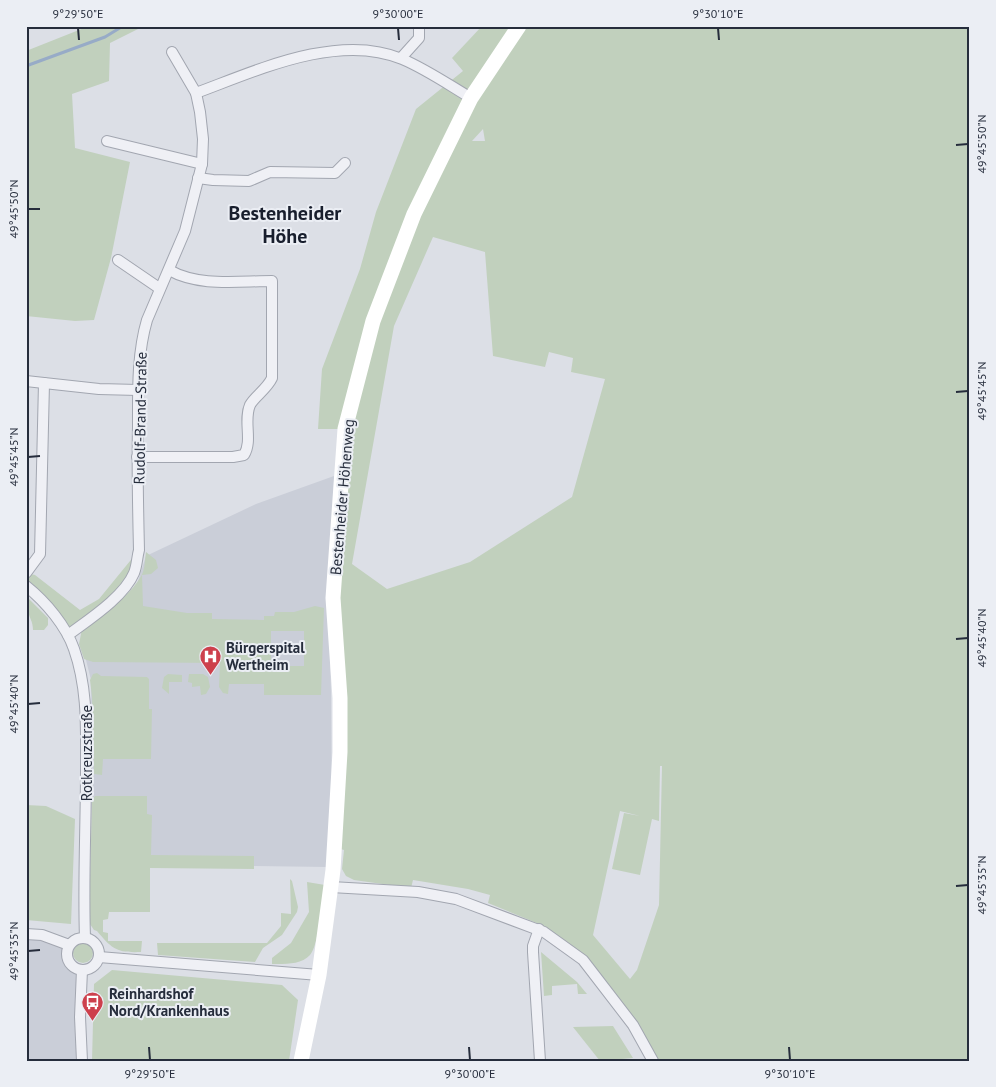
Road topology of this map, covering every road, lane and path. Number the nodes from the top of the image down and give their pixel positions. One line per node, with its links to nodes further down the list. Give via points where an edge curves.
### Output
1 (419, 26): 4 (street, via 419,38)
2 (519, 26): 6 (street, Bestenheider Höhenweg)
3 (172, 52): 5 (street, Rudolf-Brand-Straße)
4 (401, 58): 5 (street, via 380,52 347,50 314,53); 6 (street)
5 (196, 93): 8 (street, Rudolf-Brand-Straße, via 203,139)
6 (472, 98): 21 (street, Bestenheider Höhenweg, via 414,214 372,321 345,429 333,598 340,752)
7 (107, 140): 8 (street)
8 (202, 164): 10 (street, Rudolf-Brand-Straße)
9 (345, 164): 10 (street, via 335,173 270,172 249,181)
10 (198, 178): 12 (street, Rudolf-Brand-Straße, via 185,231)
11 (118, 260): 13 (street)
12 (169, 270): 13 (street, Rudolf-Brand-Straße); 17 (street, via 198,281 272,281 272,378 248,411 248,448 244,455)
13 (159, 288): 16 (street, Rudolf-Brand-Straße, via 142,335)
14 (26, 381): 15 (street)
15 (44, 383): 16 (street); 18 (street, via 40,554)
16 (138, 390): 17 (street, Rudolf-Brand-Straße)
17 (138, 458): 20 (street, Rudolf-Brand-Straße, via 139,550 134,574 120,593)
18 (26, 573)
19 (26, 586): 20 (street, Rotkreuzstraße, via 48,607)
20 (68, 635): 24 (street, Rotkreuzstraße, via 81,672 86,704)
21 (331, 887): 22 (street, via 418,892 456,898); 28 (street, Bestenheider Höhenweg)
22 (539, 929): 31 (street, via 533,952); 32 (street, via 583,960 633,1024)
23 (26, 934): 25 (street)
24 (85, 938): 25 (street, via 77,939); 26 (street, via 97,946)
25 (69, 946): 27 (street, via 68,960 73,967)
26 (99, 957): 27 (street, via 93,967); 28 (street)
27 (82, 970): 29 (street)
28 (319, 975): 30 (street, Bestenheider Höhenweg)
29 (82, 1061)
30 (301, 1061)
31 (540, 1061)
32 (652, 1061)

